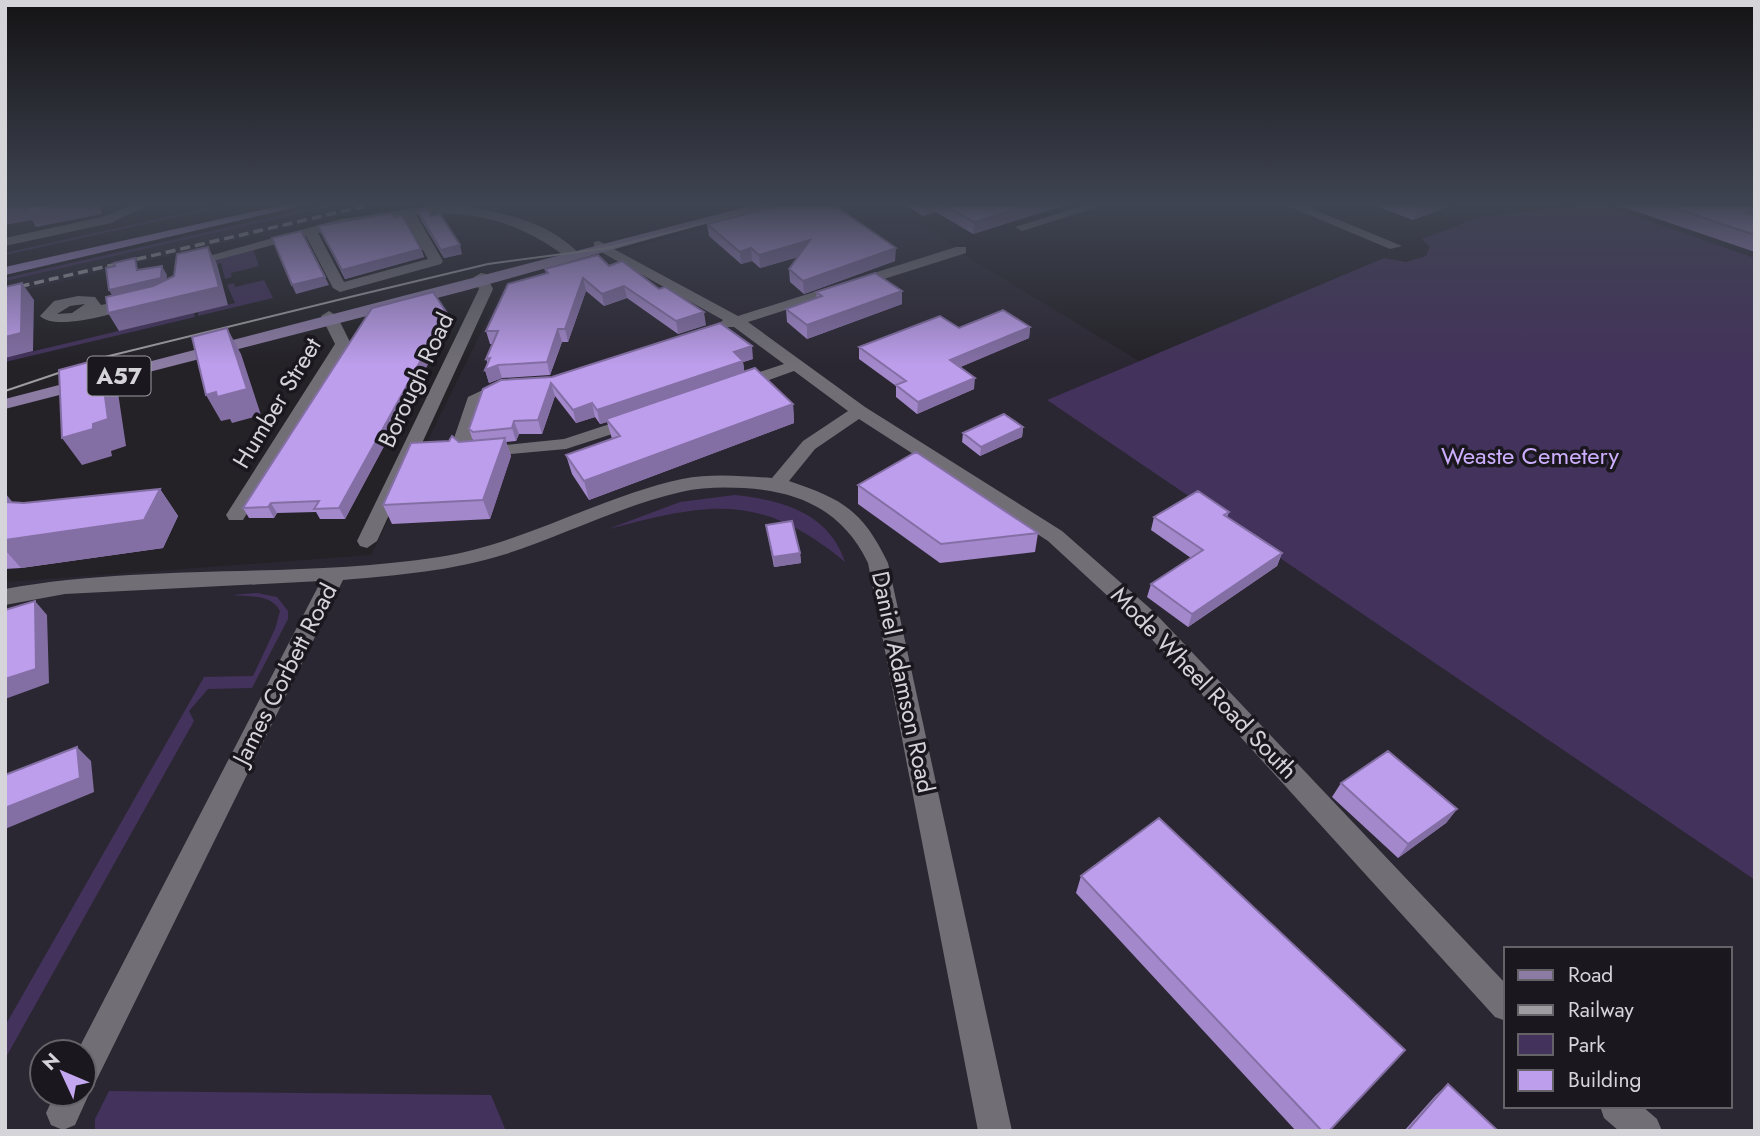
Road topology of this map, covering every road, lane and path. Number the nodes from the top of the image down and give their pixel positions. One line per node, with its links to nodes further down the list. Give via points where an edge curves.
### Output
1 (58, 259): 8 (highway)
2 (222, 259): 9 (street)
3 (325, 259): 4 (street, via 340,288 388,277)
4 (435, 259)
5 (557, 259): 10 (main road)
6 (624, 259): 14 (street, Mode Wheel Road South)
7 (932, 259): 14 (street)
8 (5, 271)
9 (176, 273)
10 (483, 279): 13 (main road); 25 (street, Borough Road, via 486,289)
11 (146, 300): 12 (street)
12 (85, 313)
13 (331, 319): 19 (main road); 20 (main road, A57); 24 (street, Humber Street, via 343,344)
14 (736, 321): 15 (street); 16 (street, Mode Wheel Road South)
15 (711, 330)
16 (797, 365): 18 (street); 21 (street, Mode Wheel Road South)
17 (525, 385): 22 (street, via 502,386 477,397 461,444 473,454 566,444)
18 (720, 391)
19 (5, 394)
20 (5, 404)
21 (859, 411): 23 (street, via 809,444); 28 (street, Mode Wheel Road South, via 1055,536 1145,617)
22 (656, 414)
23 (777, 484): 26 (street, Daniel Adamson Road, via 720,481 684,485 469,558); 31 (street, Daniel Adamson Road, via 811,494 842,512 866,538 878,563)
24 (236, 515)
25 (367, 541)
26 (336, 573): 27 (street, James Corbett Road, via 65,586); 29 (street, James Corbett Road)
27 (5, 597)
28 (1504, 1004)
29 (98, 1044)
30 (1618, 1108): 32 (street)
31 (995, 1131)
32 (1645, 1131)

